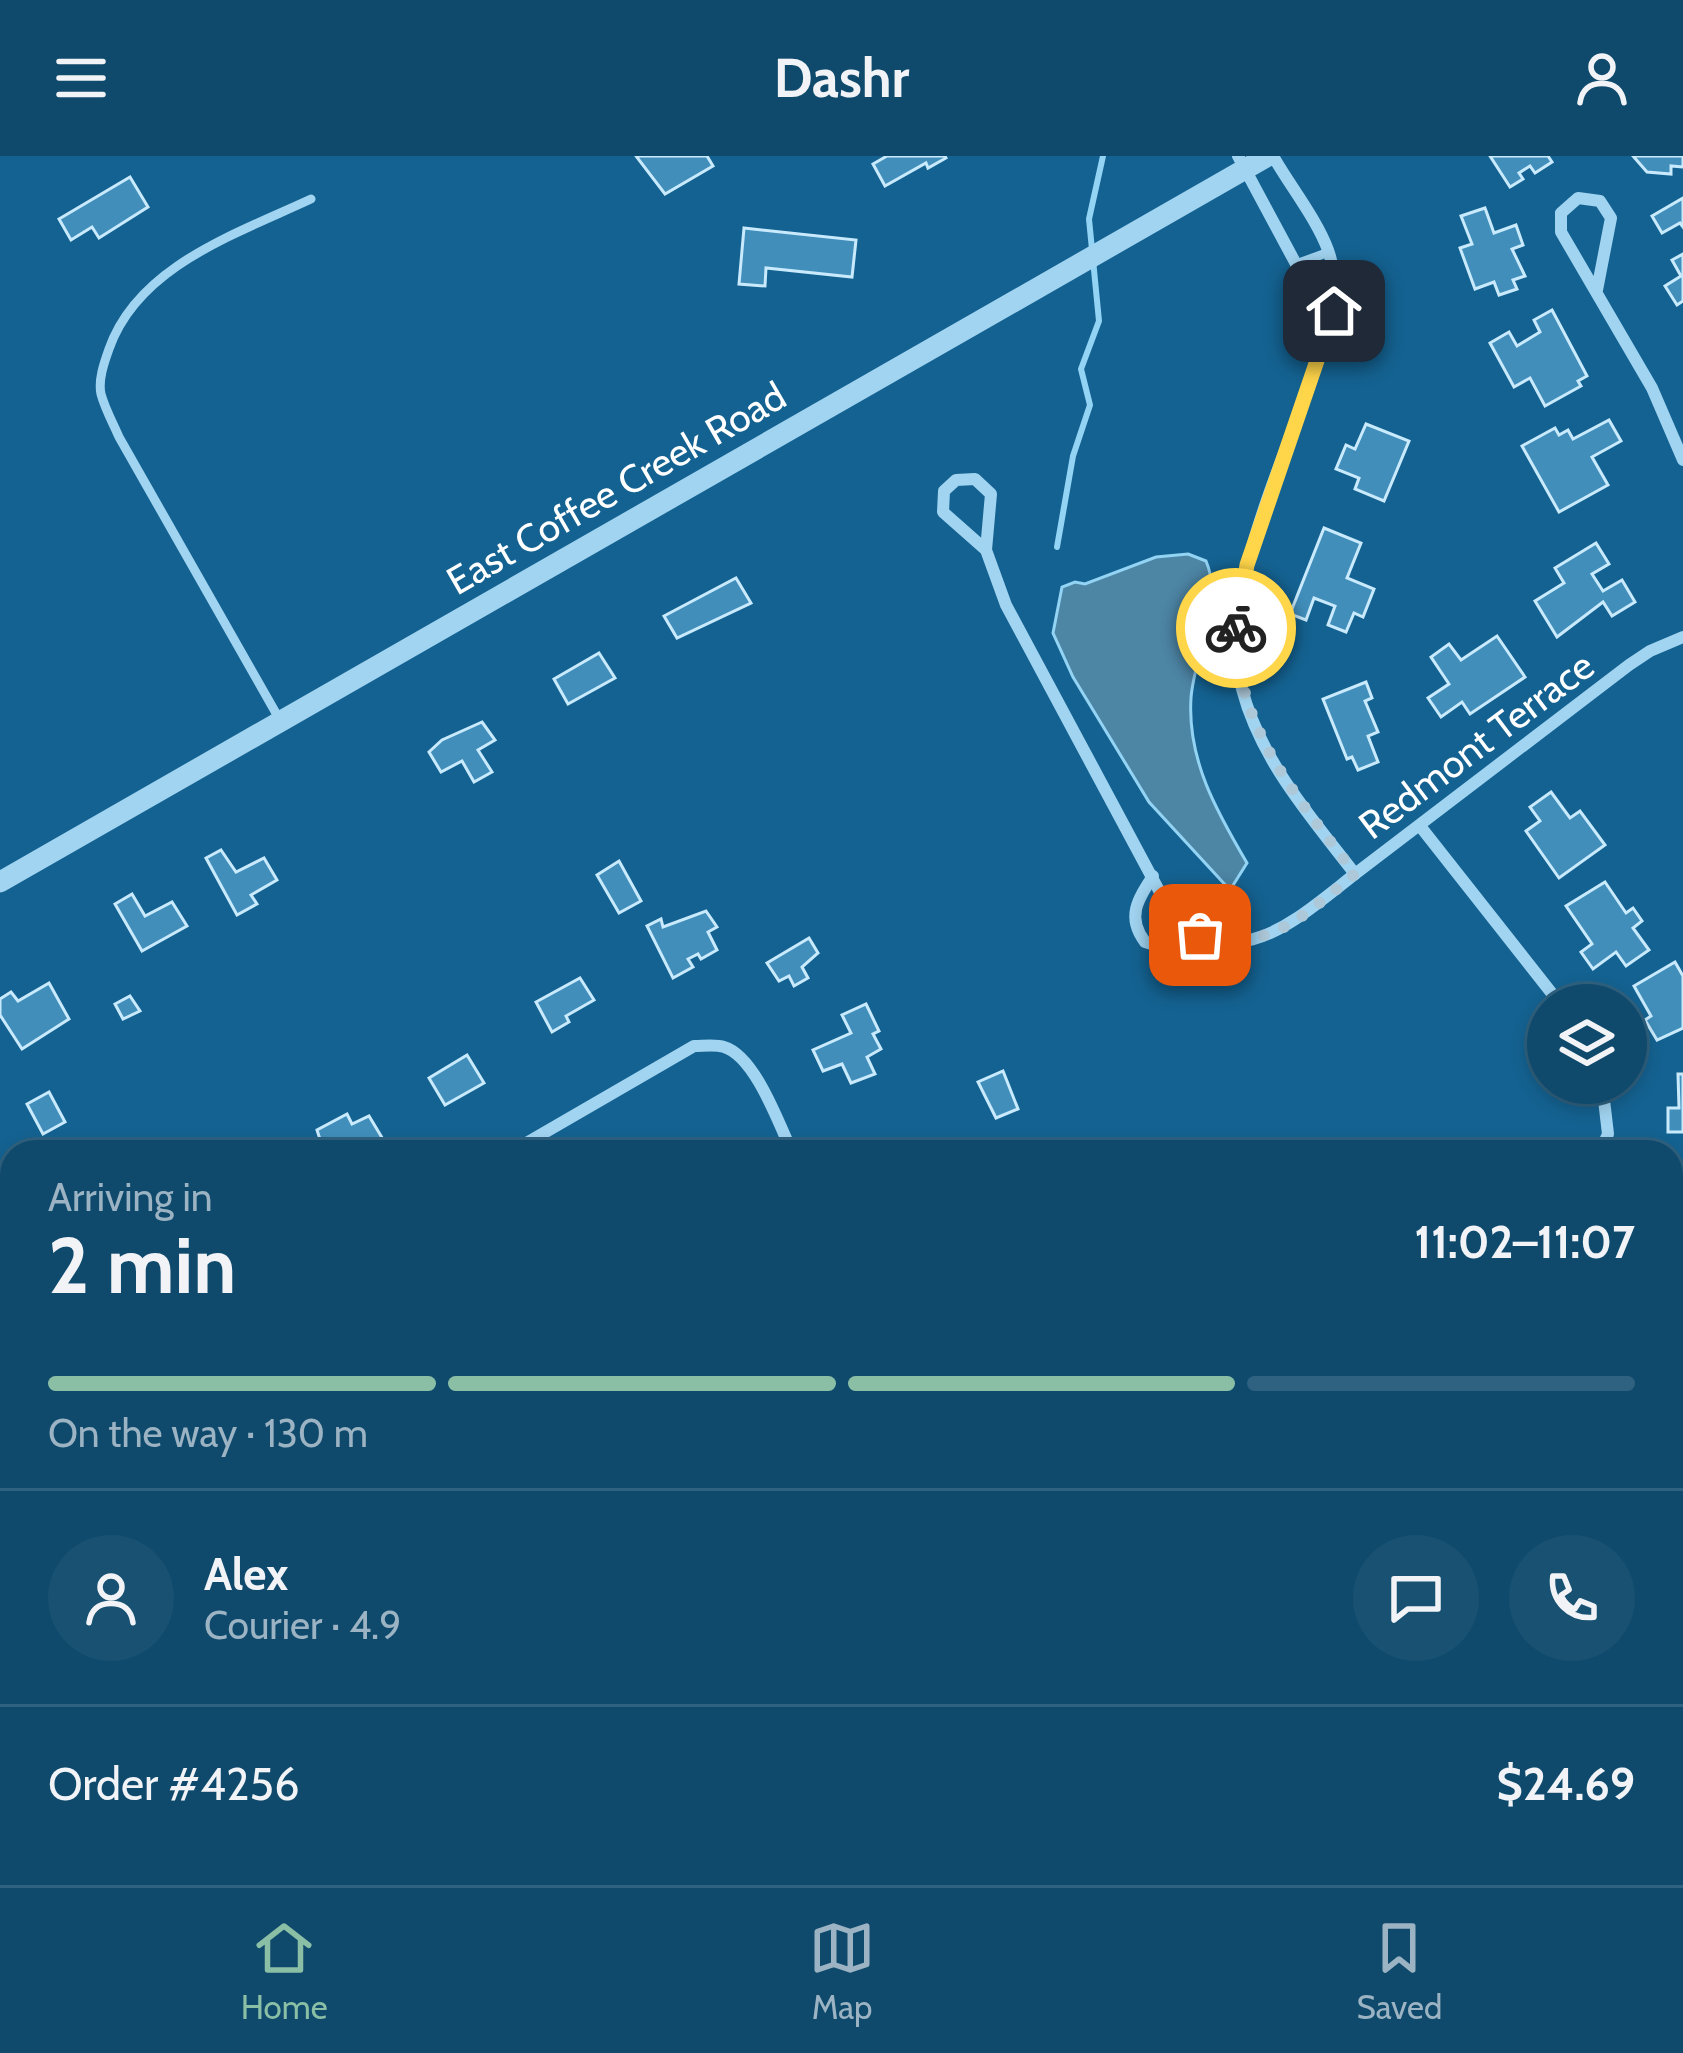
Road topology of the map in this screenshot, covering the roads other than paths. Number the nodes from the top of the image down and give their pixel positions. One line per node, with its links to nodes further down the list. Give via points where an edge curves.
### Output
1 (1271, 156): 2 (street, East Coffee Creek Road); 4 (street, Redmont Terrace)
2 (1242, 163): 5 (street); 11 (street, East Coffee Creek Road)
3 (310, 199): 11 (lane, via 156,279 119,320 100,390)
4 (1329, 252): 5 (lane); 7 (street, Redmont Terrace, via 1334,311)
5 (1296, 264): 7 (street)
6 (1597, 290): 6 (street, via 1612,218 1593,197 1573,199 1561,213 1561,232); 8 (street)
7 (1318, 361): 13 (street, Redmont Terrace, via 1247,565 1236,655 1265,748)
8 (1683, 460)
9 (986, 550): 9 (street, via 991,494 975,479 956,480 944,490 943,512); 14 (street, via 1051,694)
10 (1683, 637): 12 (street, Redmont Terrace, via 1639,658)
11 (280, 722): 15 (street, East Coffee Creek Road)
12 (1420, 826): 13 (street, Redmont Terrace); 17 (street)
13 (1355, 874): 16 (street, via 1265,937)
14 (1153, 876): 16 (street, via 1174,912); 16 (street, via 1134,910 1145,942 1168,949)
15 (0, 882)
16 (1200, 935)
17 (1545, 984)
18 (1604, 1104): 21 (street)
19 (531, 1140): 20 (street, via 694,1046 724,1047 740,1057)
20 (786, 1140)
21 (1605, 1140)

